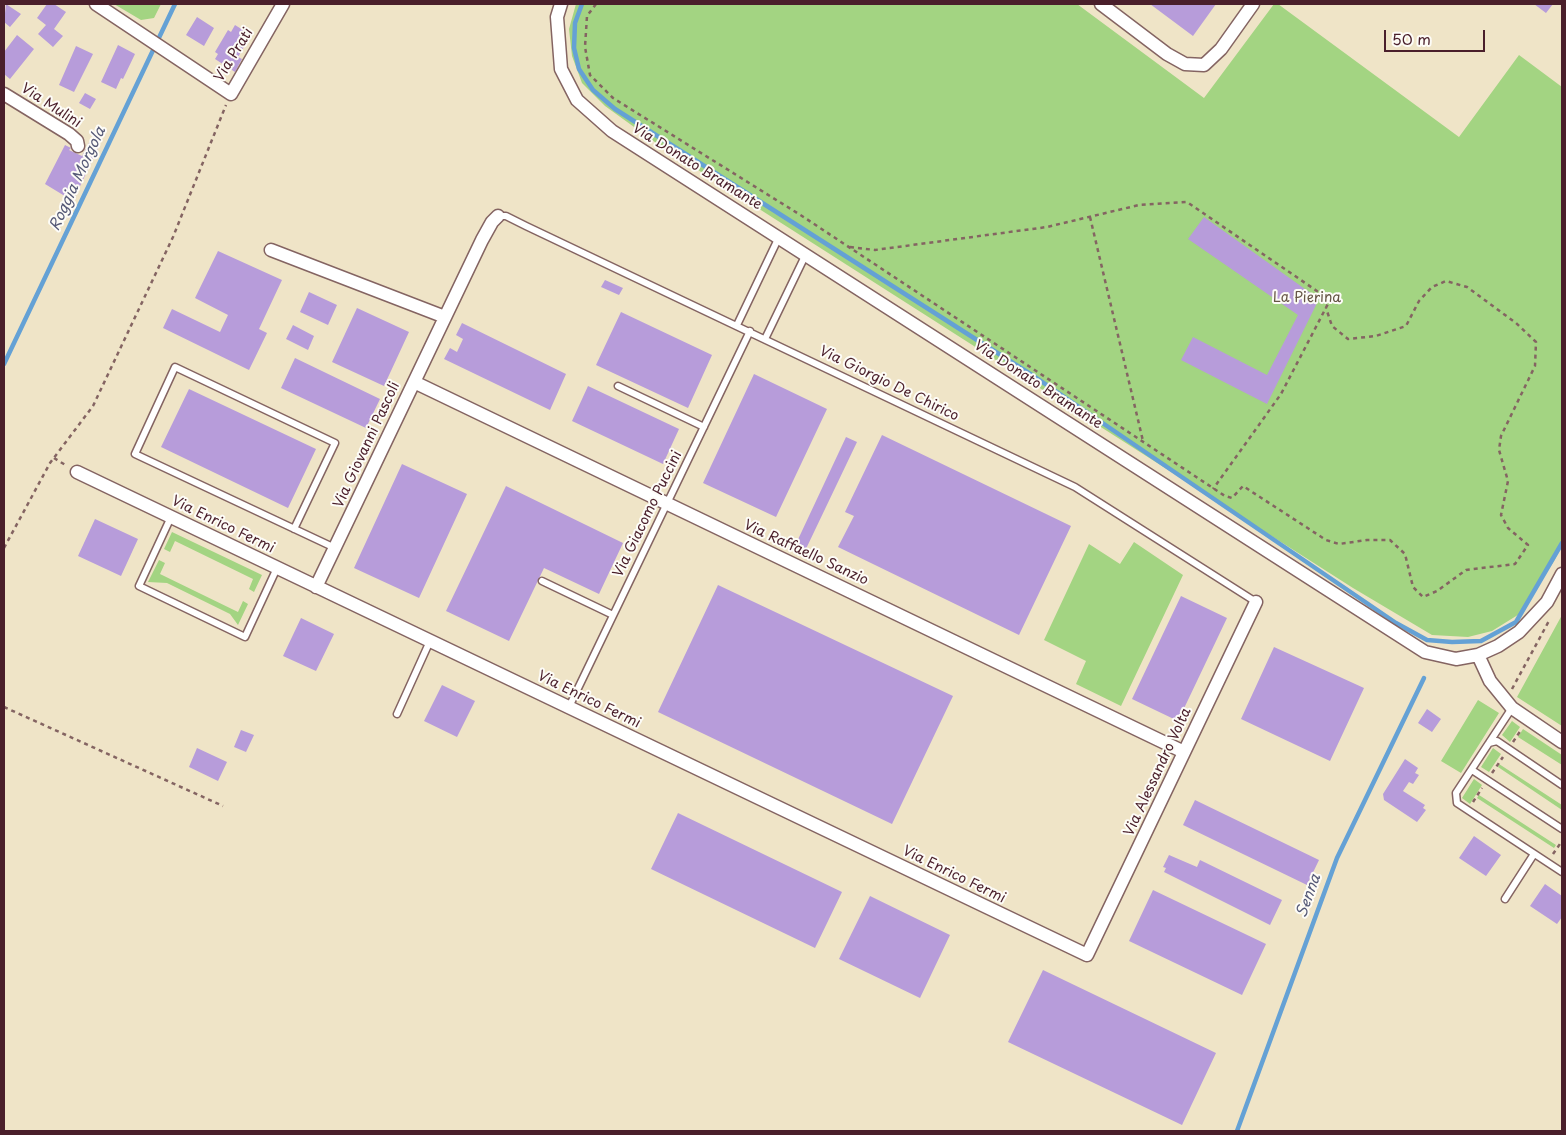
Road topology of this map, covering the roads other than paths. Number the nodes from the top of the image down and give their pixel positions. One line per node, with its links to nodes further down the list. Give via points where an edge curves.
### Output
1 (96, 4): 2 (street, Via Prati, via 231,94)
2 (283, 4)
3 (561, 4): 9 (street, Via Donato Bramante, via 557,17 561,70 577,100 612,131)
4 (1101, 4): 5 (street, via 1167,54 1185,64 1204,65)
5 (1254, 4)
6 (4, 94): 7 (street, Via Mulini, via 70,134)
7 (78, 146)
8 (498, 216): 12 (street, Via Giovanni Pascoli, via 485,234); 13 (lane, Via Giorgio De Chirico, via 506,216)
9 (780, 237): 11 (street, Via Donato Bramante); 13 (lane)
10 (271, 250): 12 (street)
11 (806, 254): 15 (lane); 31 (street, Via Donato Bramante, via 1425,652 1456,659)
12 (445, 317): 16 (street, Via Giovanni Pascoli)
13 (737, 325): 14 (lane, Via Giorgio De Chirico)
14 (750, 331): 15 (lane, Via Giorgio De Chirico); 18 (lane, Via Giacomo Puccini)
15 (765, 339): 28 (lane, Via Giorgio De Chirico, via 1075,487)
16 (414, 382): 20 (street, Via Raffaello Sanzio); 23 (street, Via Giovanni Pascoli)
17 (618, 386): 18 (lane)
18 (704, 427): 20 (lane, Via Giacomo Puccini)
19 (77, 472): 21 (street, Via Enrico Fermi)
20 (667, 504): 29 (lane, Via Giacomo Puccini); 37 (street, Via Raffaello Sanzio)
21 (171, 517): 24 (street, Via Enrico Fermi); 24 (lane, via 139,586 244,637)
22 (294, 529): 22 (lane, via 136,454 175,367 335,443); 23 (lane)
23 (335, 548): 27 (street, Via Giovanni Pascoli)
24 (277, 568): 27 (street, Via Enrico Fermi)
25 (1562, 574): 31 (street, Via Donato Bramante, via 1547,602 1519,632)
26 (542, 581): 29 (lane)
27 (316, 586): 30 (street, Via Enrico Fermi)
28 (1256, 602): 37 (street, Via Alessandro Volta)
29 (613, 615): 33 (lane, Via Giacomo Puccini)
30 (430, 641): 33 (street, Via Enrico Fermi); 34 (lane)
31 (1478, 655): 32 (street, via 1490,681)
32 (1510, 701): 35 (lane); 36 (street, via 1528,719)
33 (569, 707): 44 (street, Via Enrico Fermi)
34 (397, 714)
35 (1489, 742): 38 (lane); 39 (lane, via 1497,741)
36 (1562, 742)
37 (1184, 752): 44 (street, Via Alessandro Volta)
38 (1472, 770): 40 (lane); 41 (lane, via 1456,793 1457,803)
39 (1562, 784)
40 (1562, 829)
41 (1534, 854): 42 (lane); 43 (lane)
42 (1561, 870)
43 (1505, 899)
44 (1087, 955)

